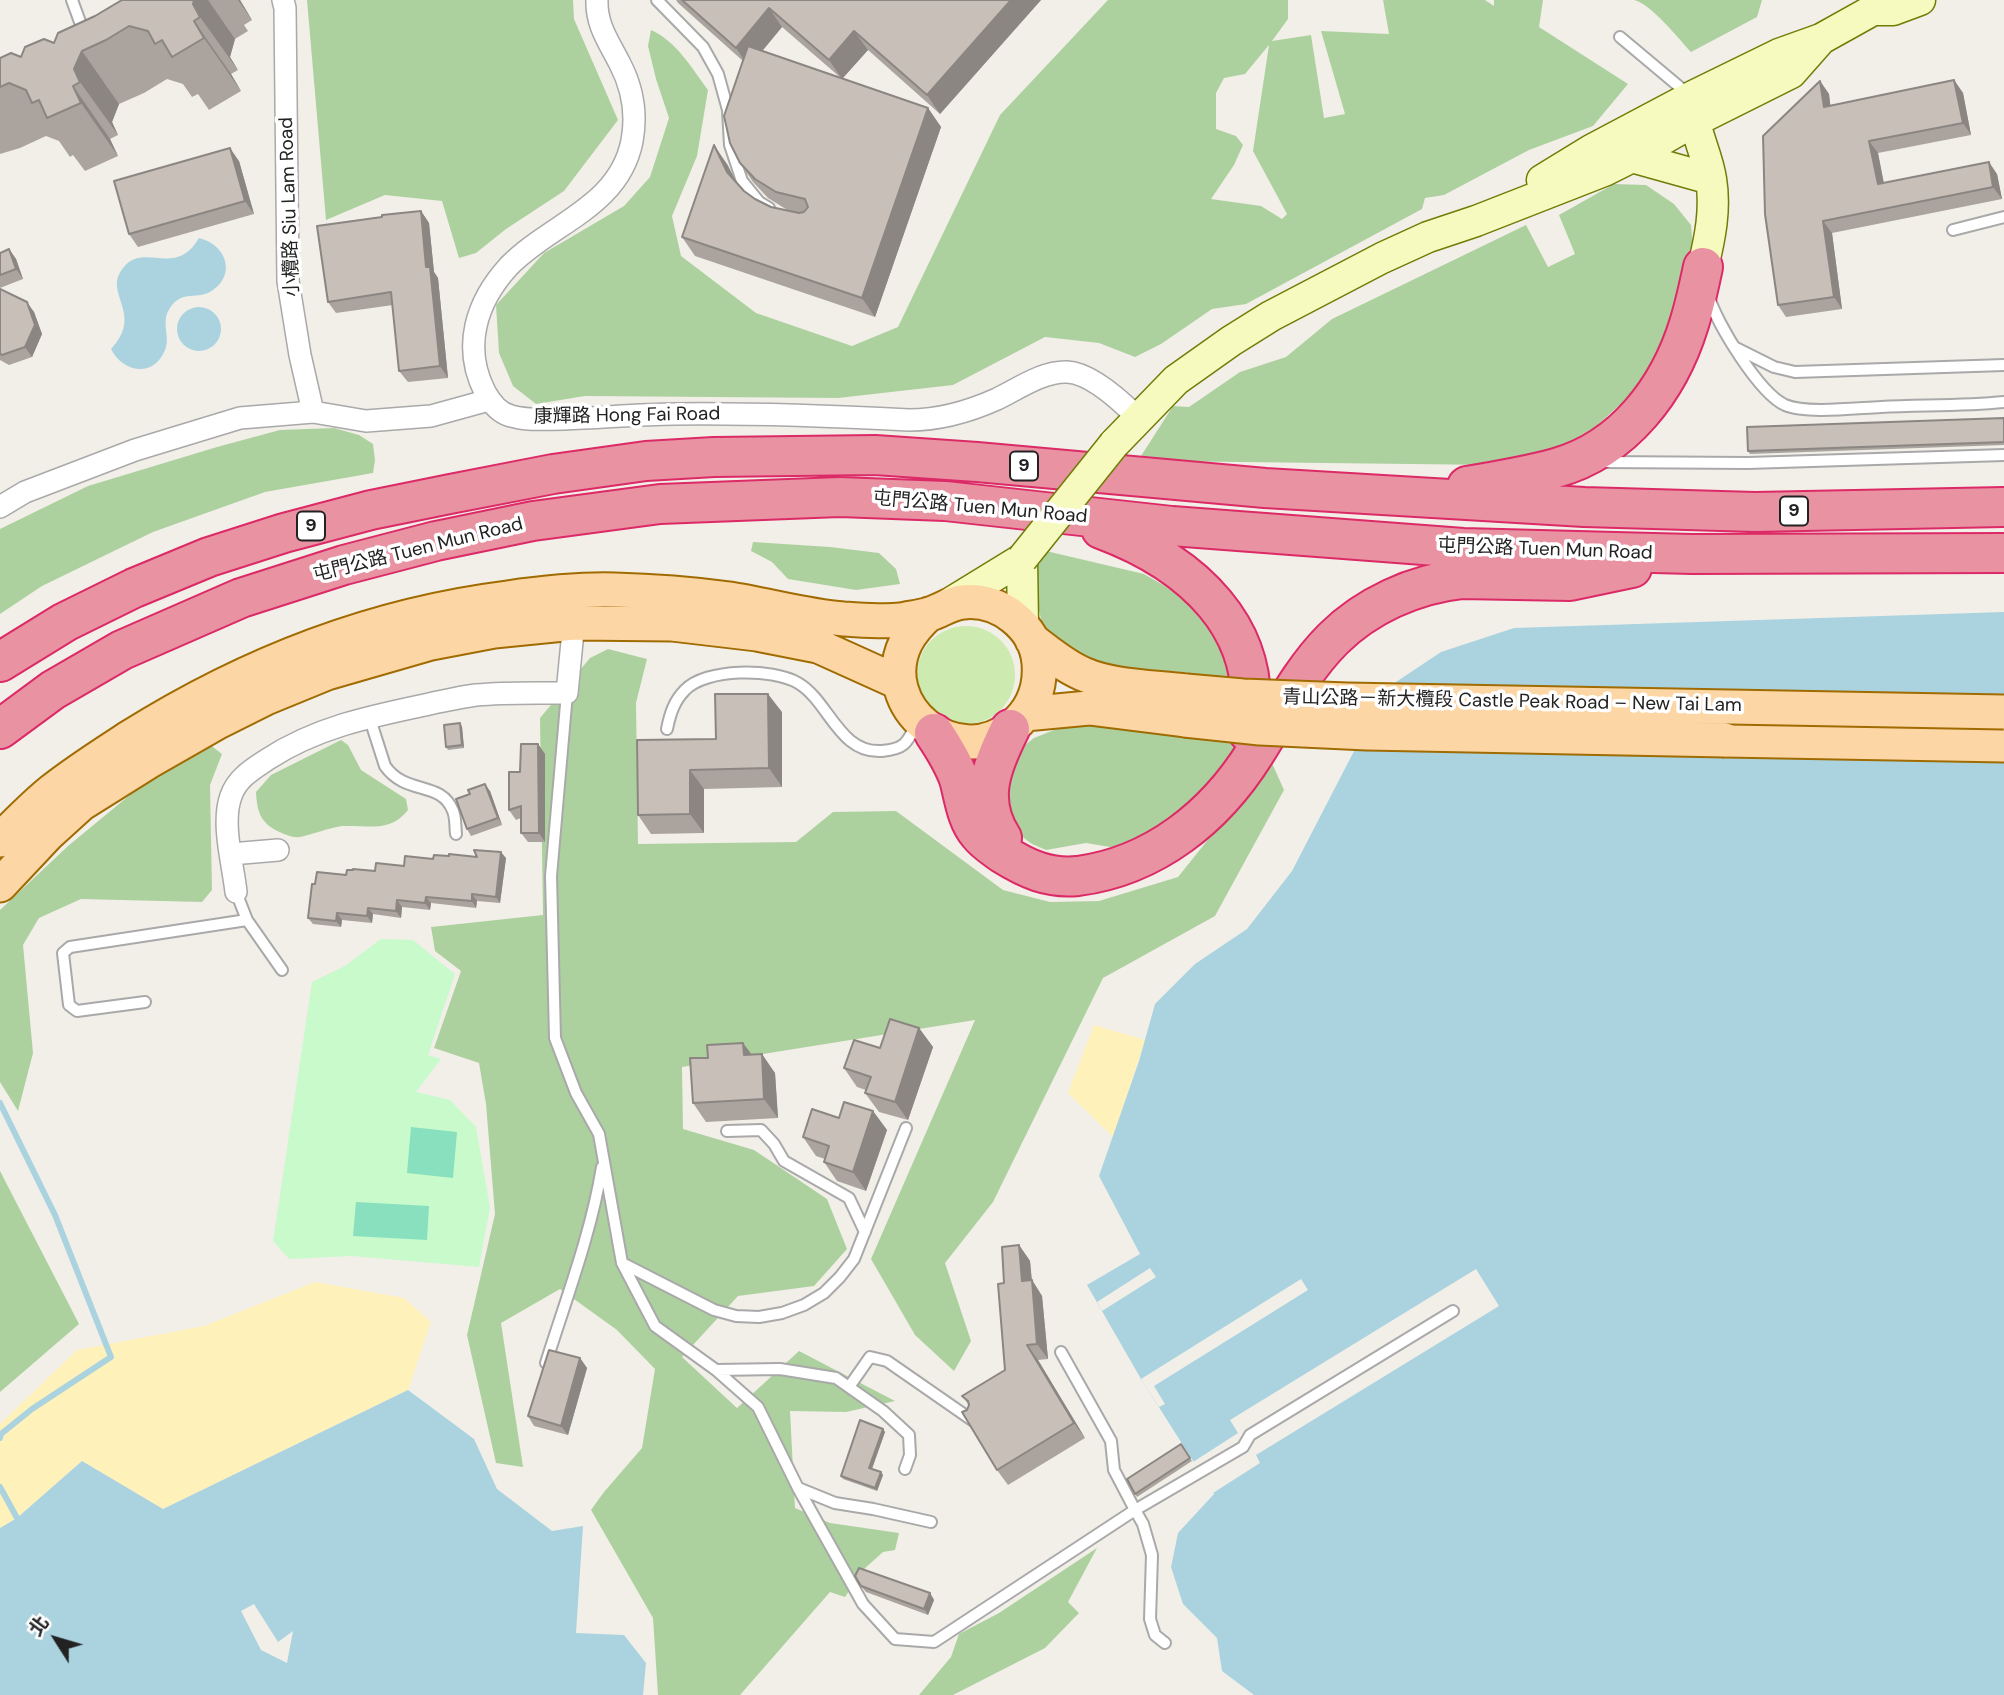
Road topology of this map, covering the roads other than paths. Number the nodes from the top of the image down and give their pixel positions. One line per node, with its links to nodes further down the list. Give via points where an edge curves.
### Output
1 (72, 0): 8 (lane)
2 (283, 0): 21 (street, 小欖路 Siu Lam Road, via 288,281)
3 (597, 0): 19 (street, via 602,32 631,91 632,141 621,170 604,194 522,254 487,298 473,349 478,379)
4 (657, 0): 12 (lane, via 702,47 718,74 728,110 730,145 742,181 759,202)
5 (1920, 0): 6 (main road, via 1893,10)
6 (1883, 5): 9 (main road, via 1821,39 1791,73)
7 (1620, 37): 9 (lane)
8 (90, 47)
9 (1692, 110): 10 (main road); 11 (main road); 14 (main road, via 1591,150)
10 (1632, 157): 11 (main road); 14 (main road)
11 (1711, 179): 16 (main road, via 1713,211)
12 (776, 213)
13 (2004, 217): 15 (lane)
14 (1476, 221): 22 (main road, via 1382,258 1272,316 1176,380)
15 (1953, 230)
16 (1703, 267): 17 (lane, via 1710,301); 24 (highway, via 1675,361 1648,406 1606,444)
17 (1736, 348): 18 (lane, via 1795,372); 20 (lane, via 1766,391 1794,407)
18 (2004, 365)
19 (489, 400): 21 (street, via 431,416 366,421); 22 (street, 康輝路 Hong Fai Road, via 498,410 525,419 739,414 933,420 994,400 1039,378 1067,372 1114,396)
20 (2004, 402)
21 (313, 412): 26 (street, via 240,418 148,446 25,492)
22 (1138, 418): 31 (main road, bridge)
23 (2004, 455): 24 (lane, via 1748,464 1615,461)
24 (1558, 467): 25 (highway)
25 (1410, 495): 27 (highway, 9, via 1755,512); 35 (highway, 9, via 1265,488 875,455 646,461 450,494 284,533 134,588 65,622)
26 (0, 507)
27 (2004, 507)
28 (1062, 515): 30 (highway, 屯門公路 Tuen Mun Road / 9, via 1437,547); 43 (highway, 屯門公路 Tuen Mun Road / 9, via 945,501 840,497 660,504 533,521 436,541 241,598 122,650 53,690); 46 (highway, via 1153,553 1182,571 1216,603 1238,639 1248,677 1250,725 1242,757)
29 (2004, 553): 30 (highway, 屯門公路 Tuen Mun Road / 9)
30 (1692, 554): 46 (highway, via 1570,581 1447,580 1385,602 1342,631 1315,659 1254,755)
31 (1022, 559): 33 (main road); 34 (main road)
32 (575, 607): 33 (main road, via 610,590 703,596 840,619 899,620); 36 (main road, via 787,639 830,651); 37 (street); 48 (main road, via 488,600 407,617 265,665 191,701 120,744 53,791); 52 (main road, via 327,673 266,698 81,804)
33 (938, 609): 34 (main road, via 965,601 983,602 1014,617); 36 (main road, via 915,628 905,644)
34 (1028, 633): 38 (main road, 青山公路－新大欖段 Castle Peak Road – New Tai Lam, via 1087,676); 41 (main road, via 1039,659 1040,679 1034,699)
35 (0, 662)
36 (900, 683): 42 (main road, via 909,709)
37 (567, 693): 40 (street, via 475,695); 59 (lane, via 551,876 555,1038 576,1093 599,1133)
38 (1185, 706): 39 (main road, 青山公路－新大欖段 Castle Peak Road – New Tai Lam, bridge, via 1243,696); 41 (main road, 青山公路－新大欖段 Castle Peak Road – New Tai Lam, via 1089,708); 45 (main road, 青山公路－新大欖段 Castle Peak Road – New Tai Lam, bridge, via 1282,729 1367,733)
39 (2004, 712)
40 (369, 716): 47 (lane, via 390,773 403,783 443,797 454,813); 50 (street, via 300,741 246,774 234,789 229,806)
41 (1018, 722): 42 (main road, via 994,738 975,742 953,740); 51 (highway, via 990,774 989,803 999,834)
42 (926, 726): 44 (lane, via 896,750 868,749 843,736 799,683 758,672 715,676 687,688 670,713); 51 (highway, via 952,762 979,834)
43 (0, 729)
44 (667, 729)
45 (2004, 744)
46 (1217, 801): 51 (highway, via 1175,839 1122,866 1069,877 1044,874)
47 (456, 834)
48 (0, 839)
49 (278, 850): 50 (street)
50 (231, 854): 53 (street)
51 (1018, 863)
52 (0, 885)
53 (236, 892): 54 (lane)
54 (247, 920): 55 (lane); 56 (lane, via 70,947 63,953 69,1005 77,1011)
55 (282, 970)
56 (145, 1002)
57 (906, 1128): 60 (lane)
58 (727, 1131): 60 (lane, via 761,1130 784,1161 849,1198)
59 (603, 1157): 61 (lane); 64 (lane, via 586,1239)
60 (865, 1232): 61 (lane, via 854,1259 824,1293 804,1305 759,1317 714,1310)
61 (622, 1264): 65 (lane, via 655,1326)
62 (1453, 1311): 70 (lane, via 1250,1435 1243,1447)
63 (1061, 1352): 70 (lane, via 1111,1441 1114,1470)
64 (543, 1370)
65 (716, 1370): 66 (lane, via 779,1368 836,1378); 69 (lane, via 758,1407)
66 (849, 1387): 67 (lane, via 870,1357 887,1361); 68 (lane, via 909,1435 911,1455)
67 (972, 1420)
68 (905, 1469)
69 (798, 1488): 70 (lane, via 863,1604 895,1639 934,1642); 71 (lane, via 835,1503)
70 (1135, 1510): 72 (lane, via 1152,1555 1150,1619 1155,1634)
71 (931, 1522)
72 (1165, 1643)

